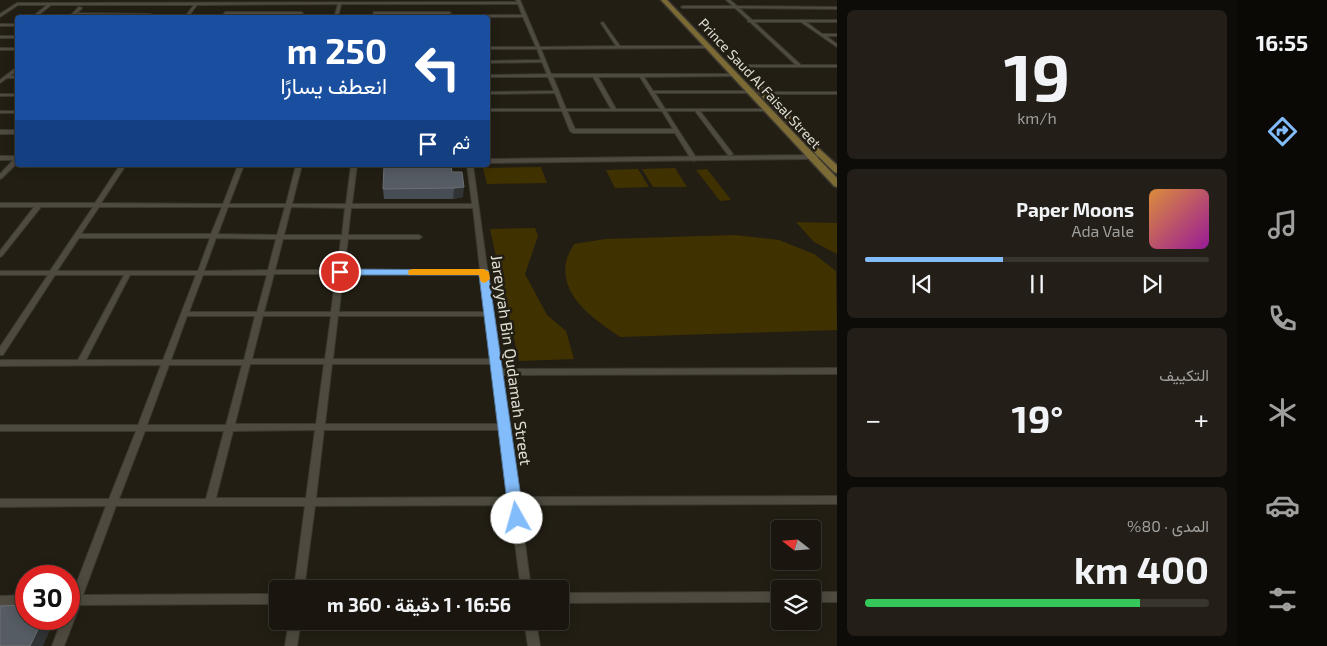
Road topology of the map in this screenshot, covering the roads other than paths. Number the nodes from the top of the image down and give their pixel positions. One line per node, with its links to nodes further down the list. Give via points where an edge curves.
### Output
1 (95, 0): 5 (street)
2 (728, 0): 17 (street)
3 (519, 1): 10 (street); 33 (street)
4 (667, 1): 46 (main road, Prince Saud Al Faisal Street)
5 (90, 2): 14 (street); 15 (street); 22 (street)
6 (233, 2): 7 (street); 16 (street); 20 (street)
7 (305, 2): 9 (street); 28 (street)
8 (376, 2): 9 (street); 10 (street); 30 (street)
9 (340, 3): 29 (street)
10 (448, 3): 31 (street)
11 (680, 3): 17 (street); 34 (main road, Prince Saud Al Faisal Street)
12 (769, 3): 18 (street)
13 (50, 4): 14 (street); 21 (street, via 17,4); 23 (street)
14 (85, 4): 24 (street)
15 (159, 4): 16 (street); 26 (street)
16 (196, 4): 27 (street)
17 (734, 7): 18 (street); 35 (street)
18 (774, 7): 19 (street)
19 (837, 8)
20 (226, 13): 28 (street)
21 (1, 14)
22 (78, 14): 25 (street)
23 (36, 15)
24 (72, 15)
25 (113, 15)
26 (149, 15)
27 (187, 15)
28 (300, 15)
29 (337, 15)
30 (374, 15)
31 (450, 15)
32 (490, 16): 33 (street)
33 (525, 16): 48 (street)
34 (695, 20)
35 (749, 21): 36 (street); 57 (street)
36 (802, 21): 37 (street); 41 (street)
37 (837, 21)
38 (603, 23): 49 (street)
39 (0, 25): 40 (street)
40 (15, 25)
41 (821, 35): 42 (street); 45 (street)
42 (837, 35)
43 (0, 36): 44 (street)
44 (15, 37)
45 (837, 46)
46 (710, 47): 49 (street); 62 (main road, Prince Saud Al Faisal Street)
47 (490, 48): 48 (street)
48 (538, 48): 49 (street); 54 (street)
49 (619, 48)
50 (0, 49): 51 (street)
51 (15, 49)
52 (733, 59): 56 (main road, Prince Saud Al Faisal Street)
53 (490, 62): 54 (street)
54 (544, 62): 65 (street)
55 (15, 63): 63 (street)
56 (739, 66): 57 (street); 60 (main road, Prince Saud Al Faisal Street)
57 (800, 66): 58 (street)
58 (837, 66)
59 (15, 68): 63 (street)
60 (745, 73)
61 (640, 75): 62 (street); 66 (street); 71 (street)
62 (736, 75): 72 (main road, Prince Saud Al Faisal Street)
63 (2, 76): 67 (street); 69 (street)
64 (490, 76): 65 (street)
65 (550, 76): 66 (street); 70 (street)
66 (595, 76): 82 (street)
67 (15, 77)
68 (751, 79): 75 (main road, Prince Saud Al Faisal Street)
69 (0, 82)
70 (557, 92): 74 (street); 81 (street)
71 (651, 92): 72 (street); 83 (street)
72 (751, 92): 85 (main road, Prince Saud Al Faisal Street)
73 (837, 92): 76 (street)
74 (490, 93)
75 (763, 93): 76 (street); 91 (main road, Prince Saud Al Faisal Street)
76 (828, 93): 79 (street)
77 (0, 95): 78 (street)
78 (15, 95)
79 (837, 100)
80 (490, 110): 81 (street)
81 (564, 110): 82 (street); 88 (street, via 573,131)
82 (614, 110): 83 (street)
83 (662, 110): 84 (street); 88 (street)
84 (696, 110): 85 (street); 95 (street)
85 (767, 110): 97 (main road, Prince Saud Al Faisal Street)
86 (0, 112): 87 (street)
87 (15, 112)
88 (676, 131): 99 (street)
89 (0, 132): 90 (street)
90 (15, 132)
91 (802, 134)
92 (808, 141): 96 (main road, Prince Saud Al Faisal Street)
93 (0, 154): 94 (street)
94 (15, 154)
95 (730, 154): 97 (street); 99 (street)
96 (821, 154): 97 (street); 110 (main road, Prince Saud Al Faisal Street)
97 (811, 155): 99 (street); 112 (main road, Prince Saud Al Faisal Street)
98 (490, 156): 102 (street)
99 (692, 157): 102 (street)
100 (0, 158): 101 (street)
101 (15, 158)
102 (612, 158): 104 (street)
103 (15, 161): 111 (street)
104 (490, 161)
105 (122, 167): 115 (street)
106 (240, 167): 116 (street)
107 (298, 167): 117 (street)
108 (354, 167): 118 (street)
109 (470, 167): 119 (street, Jareyyah Bin Qudamah Street)
110 (837, 170)
111 (0, 177)
112 (837, 184)
113 (0, 205): 114 (street)
114 (39, 205): 115 (street); 125 (street)
115 (97, 205): 116 (street); 120 (street)
116 (226, 206): 117 (street); 121 (street)
117 (288, 206): 118 (street); 122 (street)
118 (349, 206): 119 (street); 123 (street)
119 (475, 206): 127 (street, Jareyyah Bin Qudamah Street)
120 (77, 236): 121 (street); 129 (street)
121 (214, 236): 122 (street); 131 (street)
122 (280, 236): 123 (street); 132 (street)
123 (345, 236): 124 (street); 126 (street)
124 (419, 236)
125 (0, 255)
126 (340, 272): 127 (street); 132 (street); 135 (street)
127 (484, 272): 136 (street, Jareyyah Bin Qudamah Street)
128 (0, 273): 129 (street)
129 (53, 273): 130 (street); 137 (street)
130 (128, 273): 131 (street); 143 (street)
131 (200, 273): 132 (street); 133 (street)
132 (270, 273): 134 (street)
133 (184, 314): 134 (street); 139 (street)
134 (260, 314): 135 (street); 140 (street)
135 (335, 314): 136 (street); 141 (street)
136 (489, 314): 138 (street, Jareyyah Bin Qudamah Street)
137 (0, 354)
138 (496, 361): 141 (street); 145 (street, Jareyyah Bin Qudamah Street)
139 (166, 362): 140 (street); 143 (street); 148 (street)
140 (247, 362): 141 (street); 149 (street)
141 (329, 362): 150 (street)
142 (0, 363): 143 (street)
143 (80, 363)
144 (837, 371): 145 (street)
145 (497, 372): 146 (street, Jareyyah Bin Qudamah Street)
146 (504, 427): 150 (street); 152 (street, Jareyyah Bin Qudamah Street)
147 (0, 428): 148 (street)
148 (141, 428): 149 (street); 154 (street)
149 (230, 428): 150 (street); 155 (street)
150 (320, 428): 156 (street)
151 (837, 500): 152 (street)
152 (514, 501): 156 (street); 158 (street, Jareyyah Bin Qudamah Street)
153 (0, 502): 154 (street)
154 (113, 502): 155 (street); 159 (street)
155 (210, 502): 156 (street)
156 (311, 502): 157 (street)
157 (300, 580)
158 (525, 580)
159 (80, 581)
160 (821, 597): 161 (street)
161 (837, 597)
162 (569, 598): 163 (street)
163 (771, 598)
164 (269, 599): 167 (street)
165 (0, 600): 166 (street)
166 (15, 600)
167 (80, 600)
168 (64, 630): 171 (street)
169 (294, 630): 172 (street)
170 (531, 630): 173 (street)
171 (58, 646)
172 (291, 646)
173 (534, 646)

